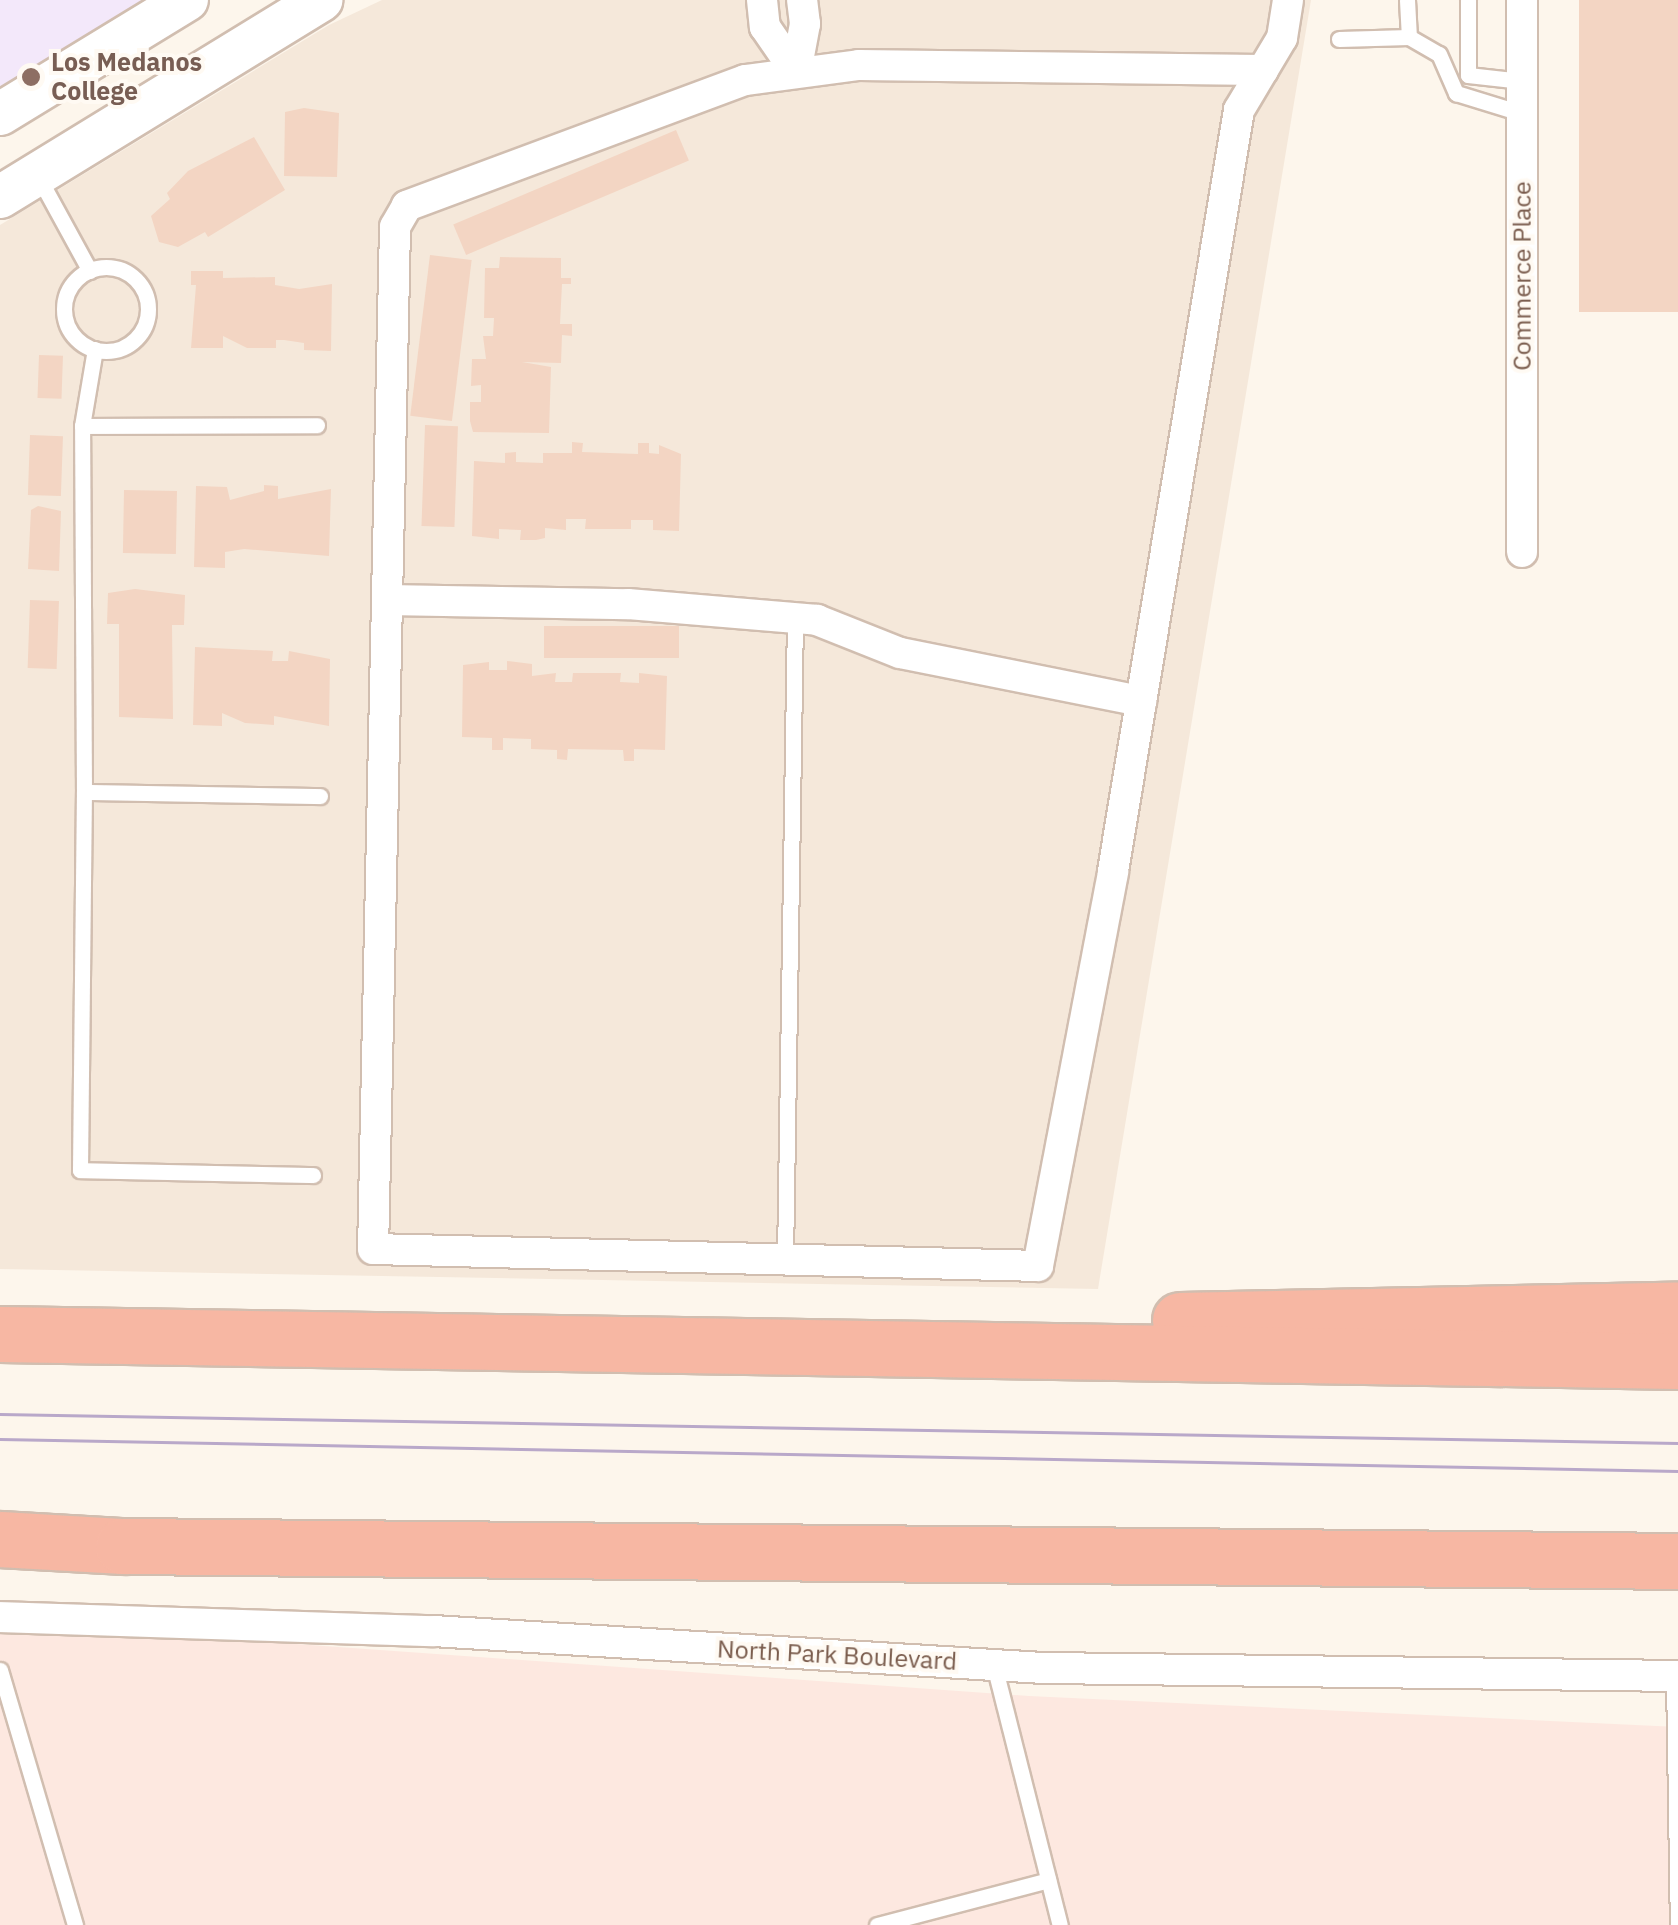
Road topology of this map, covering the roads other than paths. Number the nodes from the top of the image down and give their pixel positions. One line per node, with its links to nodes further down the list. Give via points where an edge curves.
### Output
1 (187, 0): 14 (main road)
2 (321, 0): 16 (main road)
3 (762, 0): 12 (street, via 765,27)
4 (802, 0): 12 (street)
5 (1288, 0): 11 (street, via 1282,38)
6 (1407, 0): 9 (lane)
7 (1468, 0): 13 (lane, via 1468,75)
8 (1522, 0): 13 (street, Commerce Place)
9 (1409, 37): 10 (lane); 15 (lane, via 1439,54 1456,93)
10 (1339, 39)
11 (1262, 70): 12 (street, via 859,65); 25 (street, via 1239,110)
12 (796, 72): 23 (street, via 745,80 406,206 395,227)
13 (1522, 81): 15 (street, Commerce Place)
14 (0, 114)
15 (1522, 114): 22 (street, Commerce Place)
16 (37, 174): 17 (main road); 18 (lane)
17 (0, 197)
18 (90, 271): 19 (lane, via 70,288 65,312 74,336); 19 (lane, via 118,269 148,299 136,340)
19 (95, 350): 21 (lane)
20 (317, 425): 21 (lane)
21 (82, 426): 26 (lane)
22 (1522, 552)
23 (387, 600): 24 (street, via 628,604); 29 (street, via 373,1249)
24 (795, 618): 25 (street, via 900,653); 29 (lane)
25 (1141, 701): 29 (street, via 1038,1266)
26 (84, 792): 27 (lane); 28 (lane, via 80,1170)
27 (320, 796)
28 (313, 1176)
29 (785, 1260)
30 (1678, 1310): 32 (highway, via 1090,1322)
31 (0, 1334): 32 (highway)
32 (972, 1354): 33 (highway)
33 (1678, 1362)
34 (0, 1539): 35 (highway, via 123,1546)
35 (1678, 1561)
36 (0, 1617): 37 (street, North Park Boulevard, via 432,1631)
37 (994, 1665): 39 (street, North Park Boulevard); 40 (lane)
38 (0, 1670): 42 (lane)
39 (1677, 1678): 41 (lane)
40 (1048, 1880): 43 (lane); 44 (lane)
41 (1678, 1917): 45 (lane)
42 (75, 1925)
43 (876, 1925)
44 (1060, 1925)
45 (1678, 1925)

